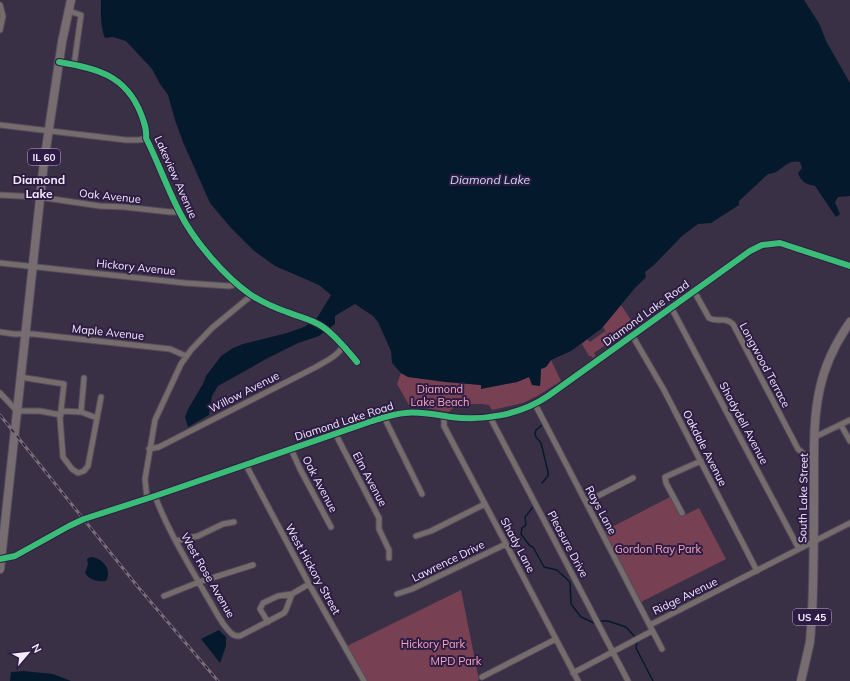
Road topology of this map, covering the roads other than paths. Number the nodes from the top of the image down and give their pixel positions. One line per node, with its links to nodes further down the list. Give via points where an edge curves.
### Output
1 (71, 0): 3 (main road, IL 60)
2 (0, 5): 4 (street, via 3,16)
3 (69, 12): 5 (main road, IL 60); 6 (street, via 81,15)
4 (0, 30)
5 (59, 62): 6 (street, Lakeview Avenue); 8 (main road, IL 60)
6 (74, 65): 9 (street, Lakeview Avenue, via 104,73 124,86 139,109 146,127)
7 (0, 125): 8 (street)
8 (48, 130): 9 (street, via 126,140); 11 (main road, IL 60)
9 (146, 138): 12 (street, Lakeview Avenue)
10 (0, 195): 11 (street, Oak Avenue)
11 (39, 197): 12 (street, Oak Avenue, via 100,206); 14 (main road, IL 60)
12 (179, 212): 16 (street, Lakeview Avenue, via 203,247)
13 (0, 263): 14 (street, Hickory Avenue)
14 (32, 266): 16 (street, Hickory Avenue, via 200,284); 22 (main road, IL 60)
15 (850, 266): 17 (street, Diamond Lake Road, via 786,244 774,243 750,251)
16 (237, 284): 18 (street, Lakeview Avenue)
17 (694, 291): 19 (street, Diamond Lake Road); 46 (street, Longwood Terrace, via 709,318 725,319 733,324 798,449 805,455)
18 (252, 295): 24 (street, Lakeview Avenue, via 323,326); 25 (street, via 212,328)
19 (671, 307): 23 (street, Diamond Lake Road); 63 (street, Shadydell Avenue)
20 (850, 322): 42 (main road, South Lake Street / US 45, via 824,372)
21 (0, 332): 22 (street, Maple Avenue)
22 (25, 334): 25 (street, Maple Avenue, via 170,349); 27 (main road, IL 60)
23 (632, 335): 31 (street, Diamond Lake Road); 47 (street, Oakdale Avenue)
24 (343, 346): 26 (street, Lakeview Avenue); 44 (street, Willow Avenue, via 337,355 316,367 155,449)
25 (186, 356): 44 (street, via 155,420)
26 (357, 362)
27 (20, 377): 32 (main road, IL 60); 34 (street, via 64,384)
28 (84, 378): 33 (street)
29 (0, 393): 32 (street)
30 (101, 397): 38 (street)
31 (535, 404): 37 (street, Diamond Lake Road); 53 (street, Rays Lane)
32 (17, 411): 34 (street); 65 (main road, IL 60)
33 (81, 412): 34 (street); 38 (street)
34 (61, 413): 38 (street, via 63,457 78,473 88,466)
35 (444, 416): 36 (street, Diamond Lake Road, via 410,412); 37 (street, Diamond Lake Road); 54 (street, Shady Lane, via 444,426)
36 (384, 417): 41 (street, Diamond Lake Road); 50 (street)
37 (490, 417): 79 (street, Pleasure Drive)
38 (97, 418)
39 (850, 420): 40 (street)
40 (841, 425): 42 (street); 43 (street)
41 (335, 433): 45 (street, Diamond Lake Road); 64 (street, Elm Avenue, via 379,518 379,529 389,550)
42 (815, 437): 46 (main road, South Lake Street / US 45)
43 (850, 441)
44 (149, 449): 52 (street, via 145,479)
45 (291, 449): 48 (street, Diamond Lake Road); 58 (street, Oak Avenue)
46 (814, 456): 61 (main road, South Lake Street / US 45)
47 (701, 461): 55 (street, via 665,477); 68 (street, Oakdale Avenue)
48 (246, 465): 51 (street, Diamond Lake Road); 70 (street, West Hickory Street)
49 (633, 478): 53 (street)
50 (422, 494)
51 (155, 496): 52 (street, Diamond Lake Road); 60 (street, West Rose Avenue)
52 (147, 499): 65 (street, Diamond Lake Road, via 77,522 15,556)
53 (586, 502): 75 (street, Rays Lane)
54 (485, 504): 59 (street); 62 (street, Shady Lane)
55 (682, 513)
56 (234, 522): 60 (street, via 223,524 198,536)
57 (850, 523): 61 (street, Ridge Avenue)
58 (331, 527)
59 (416, 536)
60 (176, 541): 69 (street, West Rose Avenue)
61 (814, 541): 63 (street, Ridge Avenue); 85 (main road, South Lake Street / US 45, via 810,642)
62 (506, 544): 72 (street, Lawrence Drive); 77 (street, Shady Lane)
63 (798, 549): 68 (street, Ridge Avenue)
64 (389, 558)
65 (1, 559): 67 (main road, IL 60)
66 (253, 565): 69 (street)
67 (0, 569)
68 (757, 571): 75 (street, Ridge Avenue)
69 (199, 582): 73 (street); 74 (street, West Rose Avenue, via 223,624 235,636)
70 (308, 584): 71 (street); 82 (street, West Hickory Street)
71 (292, 594): 74 (street, West Rose Avenue, via 285,612); 74 (street, via 278,596 263,603 260,609)
72 (397, 594)
73 (164, 596)
74 (268, 622)
75 (650, 625): 76 (street, Ridge Avenue)
76 (652, 631): 78 (street); 79 (street, Ridge Avenue)
77 (556, 639): 80 (street, Shady Lane); 81 (street)
78 (662, 649)
79 (613, 652): 80 (street, Ridge Avenue); 84 (street, Pleasure Drive)
80 (573, 673): 83 (street, Shady Lane)
81 (482, 677)
82 (364, 681)
83 (578, 681)
84 (628, 681)
85 (801, 681)

